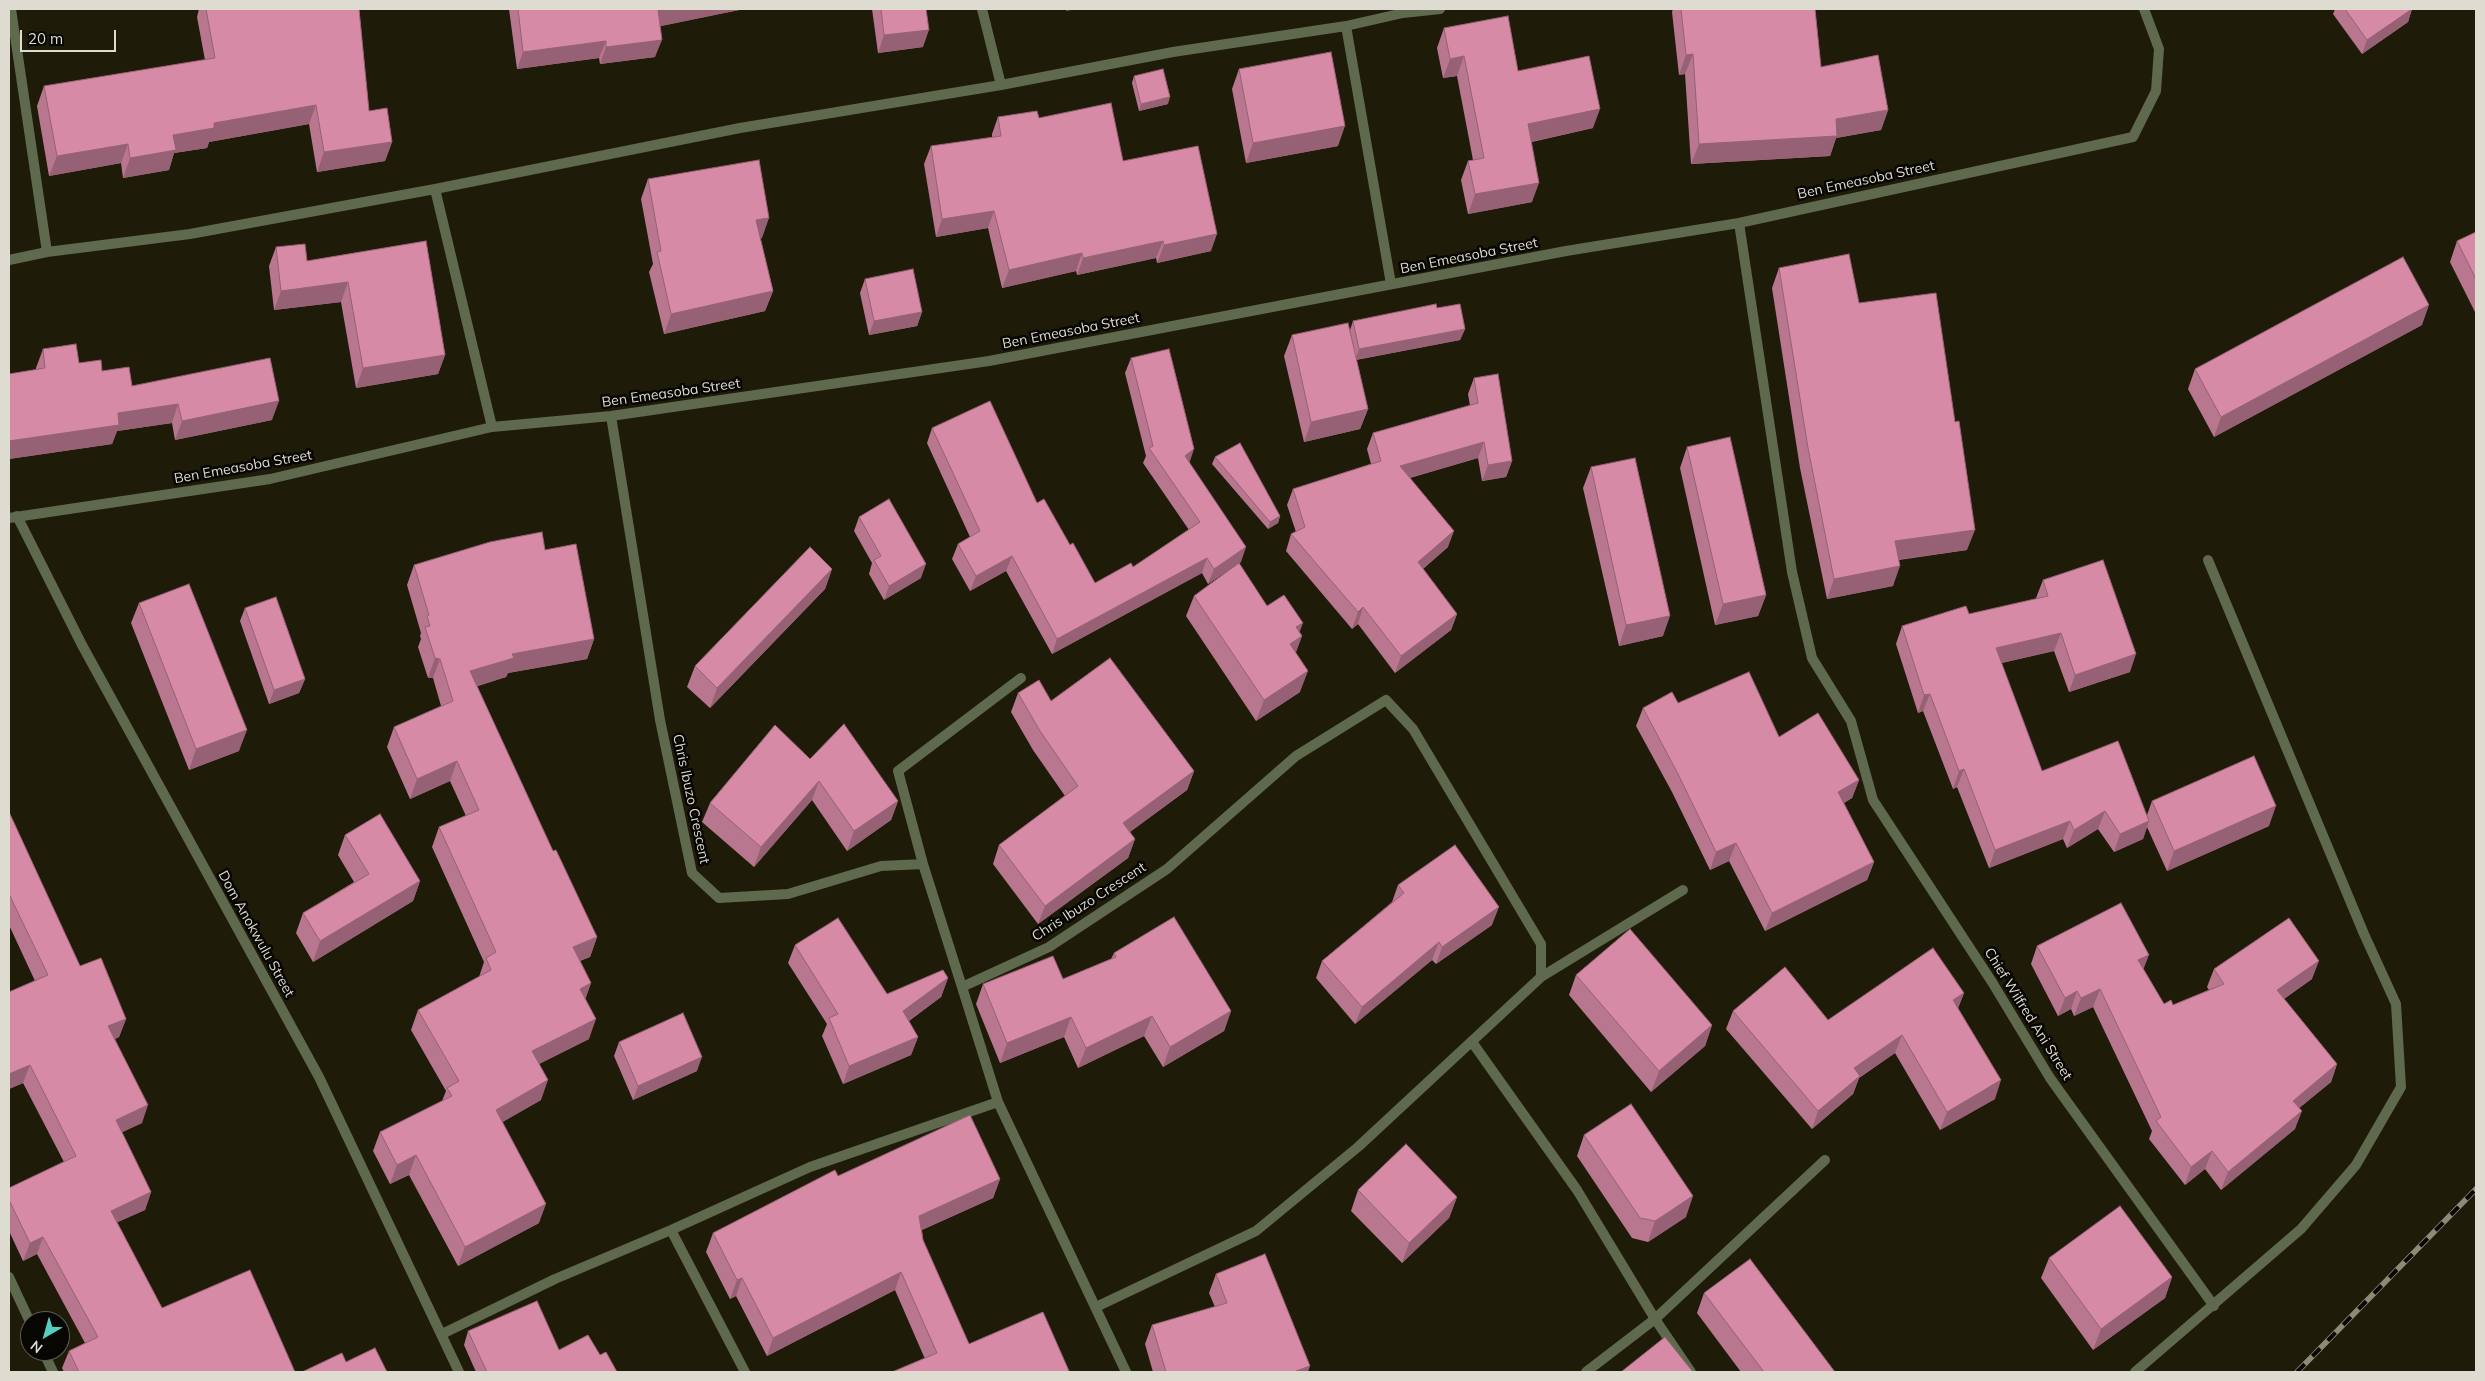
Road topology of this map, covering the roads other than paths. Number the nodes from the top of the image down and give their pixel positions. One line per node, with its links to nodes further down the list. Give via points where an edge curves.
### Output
1 (11, 9): 9 (street)
2 (982, 9): 6 (street)
3 (1440, 9): 5 (street, via 1403,13)
4 (2144, 9): 8 (street, Ben Emeasoba Street, via 2159,49 2156,91 2133,137)
5 (1346, 26): 6 (street, via 1173,52); 11 (street)
6 (1001, 86): 7 (street, via 740,128)
7 (435, 189): 9 (street, via 190,234); 13 (street)
8 (1739, 223): 11 (street, Ben Emeasoba Street); 26 (street, Chief Wilfred Ani Street, via 1792,572 1812,658 1851,721 1873,800 1982,966 2050,1078)
9 (47, 252): 10 (street)
10 (9, 260)
11 (1391, 284): 12 (street, Ben Emeasoba Street, via 989,361)
12 (611, 416): 13 (street, Ben Emeasoba Street); 17 (street, Chris Ibuzo Crescent, via 660,720 692,873 719,898 788,894 881,866)
13 (492, 427): 14 (street, Ben Emeasoba Street, via 270,479)
14 (13, 517): 30 (street, Dom Anokwulu Street, via 319,1077)
15 (2208, 560): 26 (street, via 2396,1004 2401,1088 2356,1165 2301,1229)
16 (1021, 678): 17 (street, via 898,770)
17 (922, 864): 20 (street)
18 (1683, 890): 19 (street)
19 (1541, 977): 20 (street, Chris Ibuzo Crescent, via 1541,944 1413,729 1386,700 1296,756 1167,869 1049,947); 21 (street)
20 (962, 987): 22 (street)
21 (1472, 1042): 27 (street, via 1358,1147 1256,1231); 29 (street, via 1577,1190)
22 (998, 1102): 24 (street, via 810,1167); 27 (street)
23 (1826, 1160): 29 (street)
24 (671, 1230): 30 (street, via 555,1278); 32 (street)
25 (9, 1276): 28 (street)
26 (2214, 1306): 36 (street)
27 (1096, 1307): 33 (street)
28 (25, 1311)
29 (1655, 1319): 34 (street); 35 (street)
30 (442, 1334): 31 (street, Dom Anokwulu Street)
31 (459, 1372)
32 (745, 1372)
33 (1126, 1372)
34 (1586, 1372)
35 (1692, 1372)
36 (2135, 1372)

